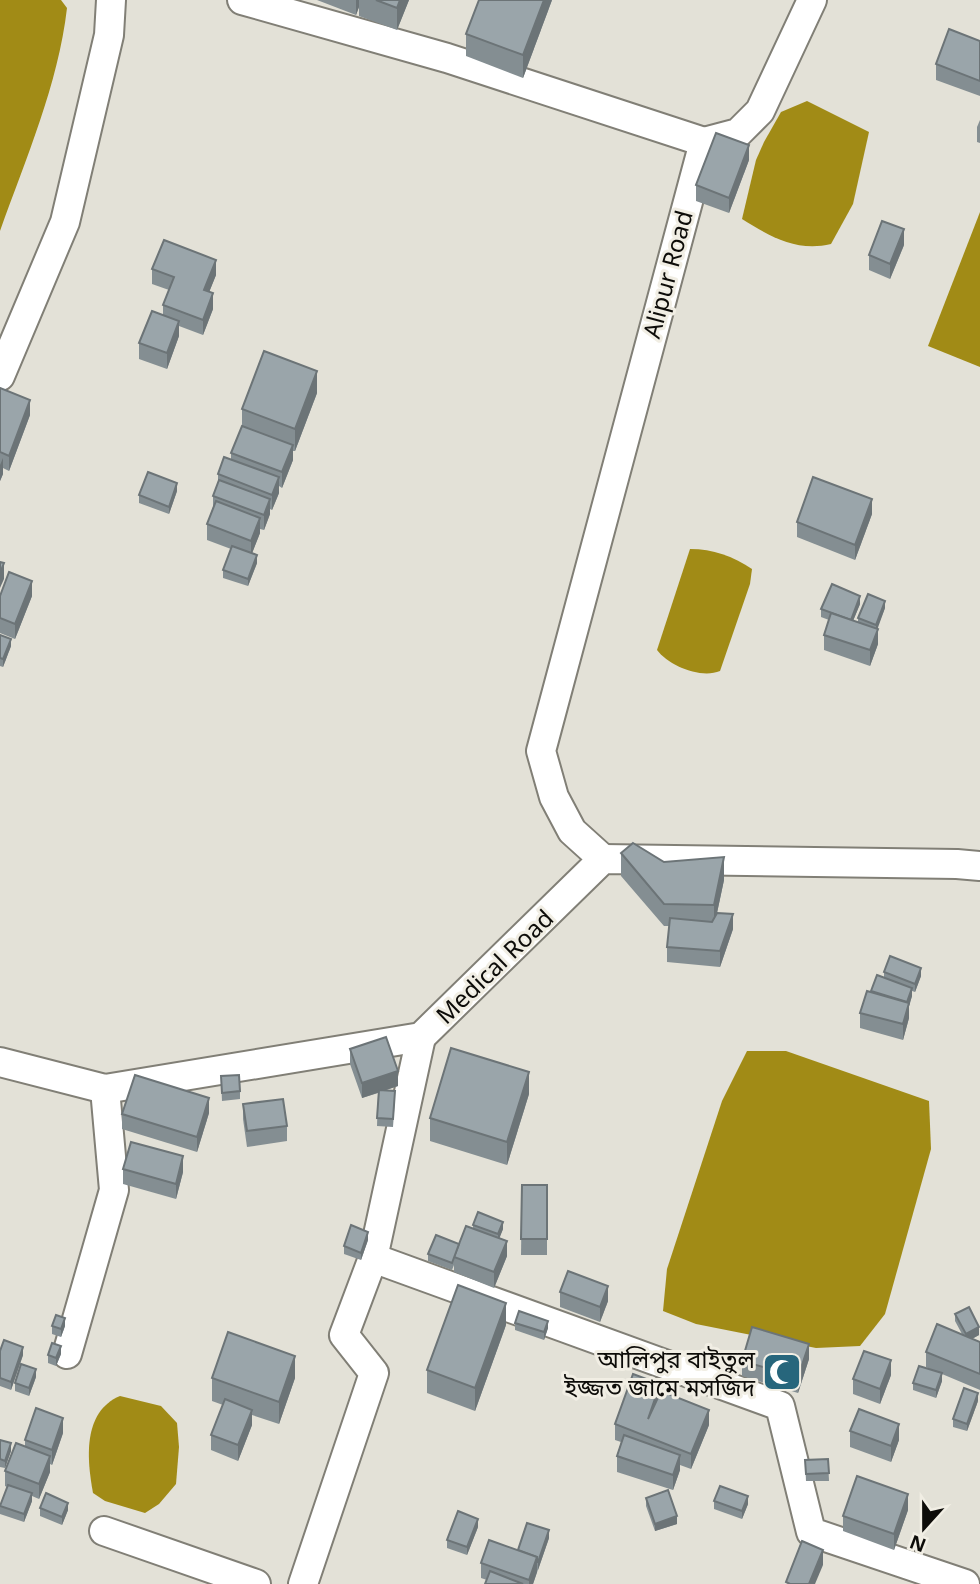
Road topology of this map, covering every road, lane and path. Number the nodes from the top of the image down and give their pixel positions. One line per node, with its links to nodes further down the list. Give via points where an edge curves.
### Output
1 (111, 0): 5 (street, via 109,35 65,222)
2 (242, 0): 4 (street, via 447,58)
3 (813, 0): 4 (street, via 760,111 738,133)
4 (704, 142): 6 (street, Alipur Road, via 541,751 554,797 572,831)
5 (0, 376)
6 (603, 859): 7 (street); 8 (street, Medical Road)
7 (980, 866)
8 (421, 1037): 10 (street, Medical Road); 11 (street)
9 (0, 1062): 10 (street, Medical Road)
10 (105, 1089): 12 (street, via 114,1190)
11 (373, 1258): 15 (street, via 344,1335 374,1373); 16 (street, via 780,1406 811,1532)
12 (67, 1354)
13 (104, 1531): 14 (street)
14 (256, 1584)
15 (303, 1584)
16 (965, 1584)

